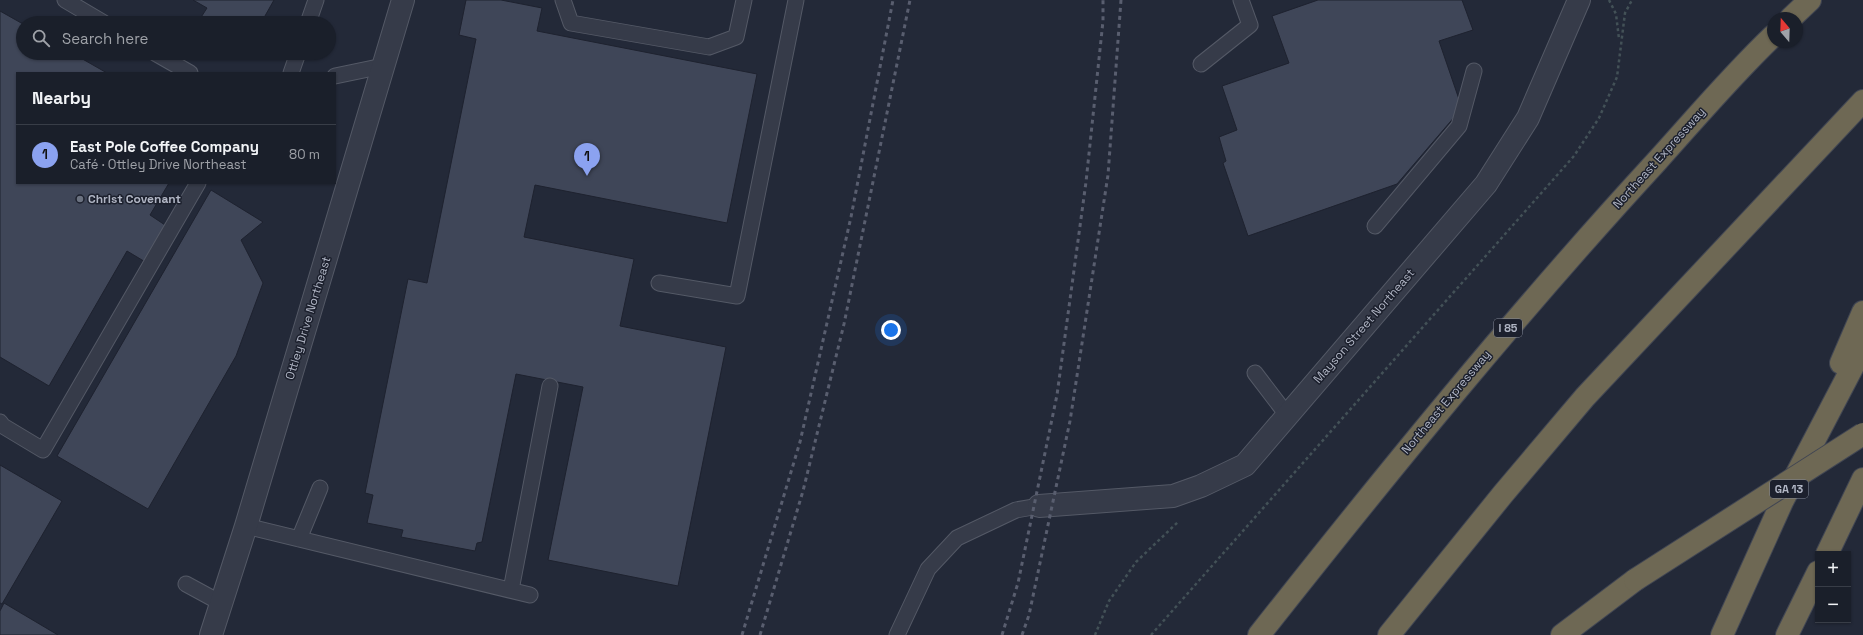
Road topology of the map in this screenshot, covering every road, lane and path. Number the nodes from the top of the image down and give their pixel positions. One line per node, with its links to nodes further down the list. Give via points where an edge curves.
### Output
1 (65, 0): 13 (lane)
2 (316, 0): 14 (lane)
3 (403, 0): 20 (street, Ottley Drive Northeast)
4 (563, 0): 5 (lane, via 571,23 709,47 736,37)
5 (744, 0)
6 (796, 0): 28 (lane, via 737,296)
7 (1241, 0): 19 (lane, via 1250,25)
8 (1579, 0): 33 (street, Mayson Street Northeast, via 1528,118 1486,184)
9 (1609, 0): 16 (path, via 1616,14)
10 (1632, 0): 16 (path, via 1625,13)
11 (1810, 0): 12 (highway)
12 (1797, 12)
13 (92, 16)
14 (310, 16)
15 (1767, 42): 53 (highway, Northeast Expressway / I 85, via 1622,199 1502,335)
16 (1620, 44): 52 (path, via 1617,77 1599,118 1574,156)
17 (168, 60): 22 (lane)
18 (296, 60): 23 (lane)
19 (1200, 64)
20 (383, 66): 24 (lane); 41 (street, Ottley Drive Northeast)
21 (1474, 71): 27 (lane, via 1459,126)
22 (188, 72)
23 (291, 72)
24 (336, 76)
25 (1863, 102): 54 (highway, via 1585,397)
26 (197, 184): 34 (lane, via 43,450 2,426)
27 (1374, 226)
28 (659, 283)
29 (1863, 312): 38 (highway)
30 (1863, 346): 38 (highway, GA 13)
31 (1255, 373): 33 (lane)
32 (550, 386): 46 (lane)
33 (1287, 415): 39 (street, Mayson Street Northeast, via 1245,465 1202,486 1173,496)
34 (0, 422)
35 (1863, 434): 55 (highway, bridge, via 1635,580)
36 (1863, 479): 43 (highway)
37 (320, 488): 42 (lane)
38 (1782, 502): 56 (highway, GA 13)
39 (1040, 506): 50 (lane, via 1016,510 956,538 928,568)
40 (1180, 520): 51 (path, via 1136,562 1109,601)
41 (246, 526): 42 (lane); 48 (street, Ottley Drive Northeast)
42 (299, 539): 46 (lane)
43 (1828, 551)
44 (1815, 578): 57 (highway)
45 (186, 584): 48 (lane)
46 (511, 590): 47 (lane)
47 (530, 595)
48 (221, 603): 49 (street, Ottley Drive Northeast)
49 (211, 635)
50 (897, 635)
51 (1095, 635)
52 (1151, 635)
53 (1259, 635)
54 (1389, 635)
55 (1562, 635)
56 (1722, 635)
57 (1787, 635)

